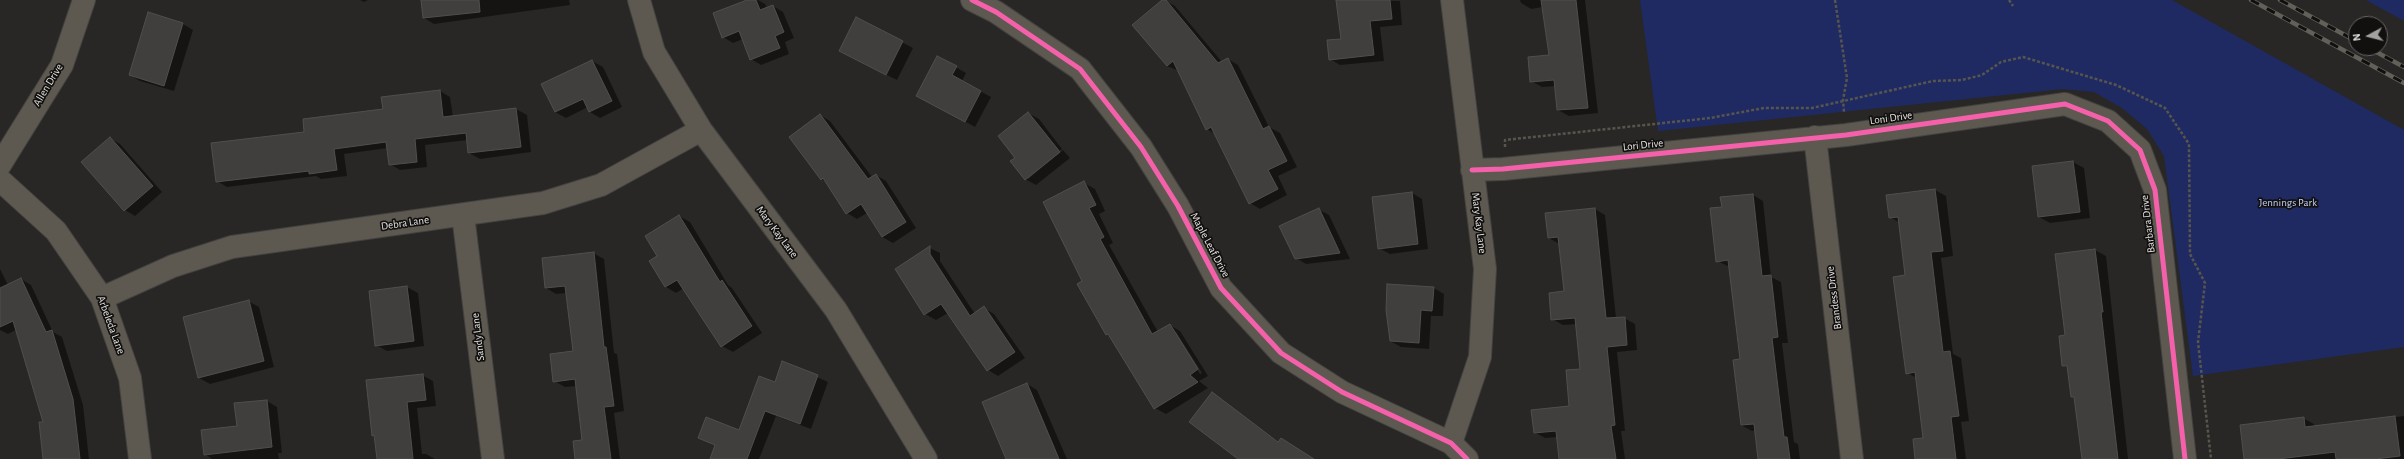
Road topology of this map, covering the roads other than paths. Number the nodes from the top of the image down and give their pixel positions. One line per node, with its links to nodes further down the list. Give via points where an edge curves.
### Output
1 (84, 0): 8 (street, Allen Drive, via 62,65)
2 (639, 0): 6 (street, Mary Kay Lane, via 654,52)
3 (972, 0): 13 (street, Maple Leaf Drive, via 996,12 1080,69 1141,147 1178,206 1221,288 1281,352 1342,392)
4 (1452, 0): 9 (street, Mary Kay Lane)
5 (1969, 117): 7 (street, Loni Drive); 19 (street, Barbara Drive, via 2065,104 2108,121 2140,150 2155,190)
6 (701, 130): 11 (street, Debra Lane, via 601,185 543,203); 16 (street, Mary Kay Lane, via 836,310)
7 (1815, 137): 9 (street, Lori Drive); 18 (street, Brandess Drive)
8 (0, 165)
9 (1472, 170): 13 (street, Mary Kay Lane, via 1485,269 1480,357)
10 (0, 180): 12 (street, Arbeleda Lane, via 56,231)
11 (463, 215): 12 (street, Debra Lane, via 232,247 173,266); 15 (street, Sandy Lane)
12 (102, 298): 14 (street, Arbeleda Lane, via 130,378)
13 (1451, 443): 17 (street, Maple Leaf Drive)
14 (140, 459)
15 (493, 459)
16 (926, 459)
17 (1467, 459)
18 (1852, 459)
19 (2185, 459)

